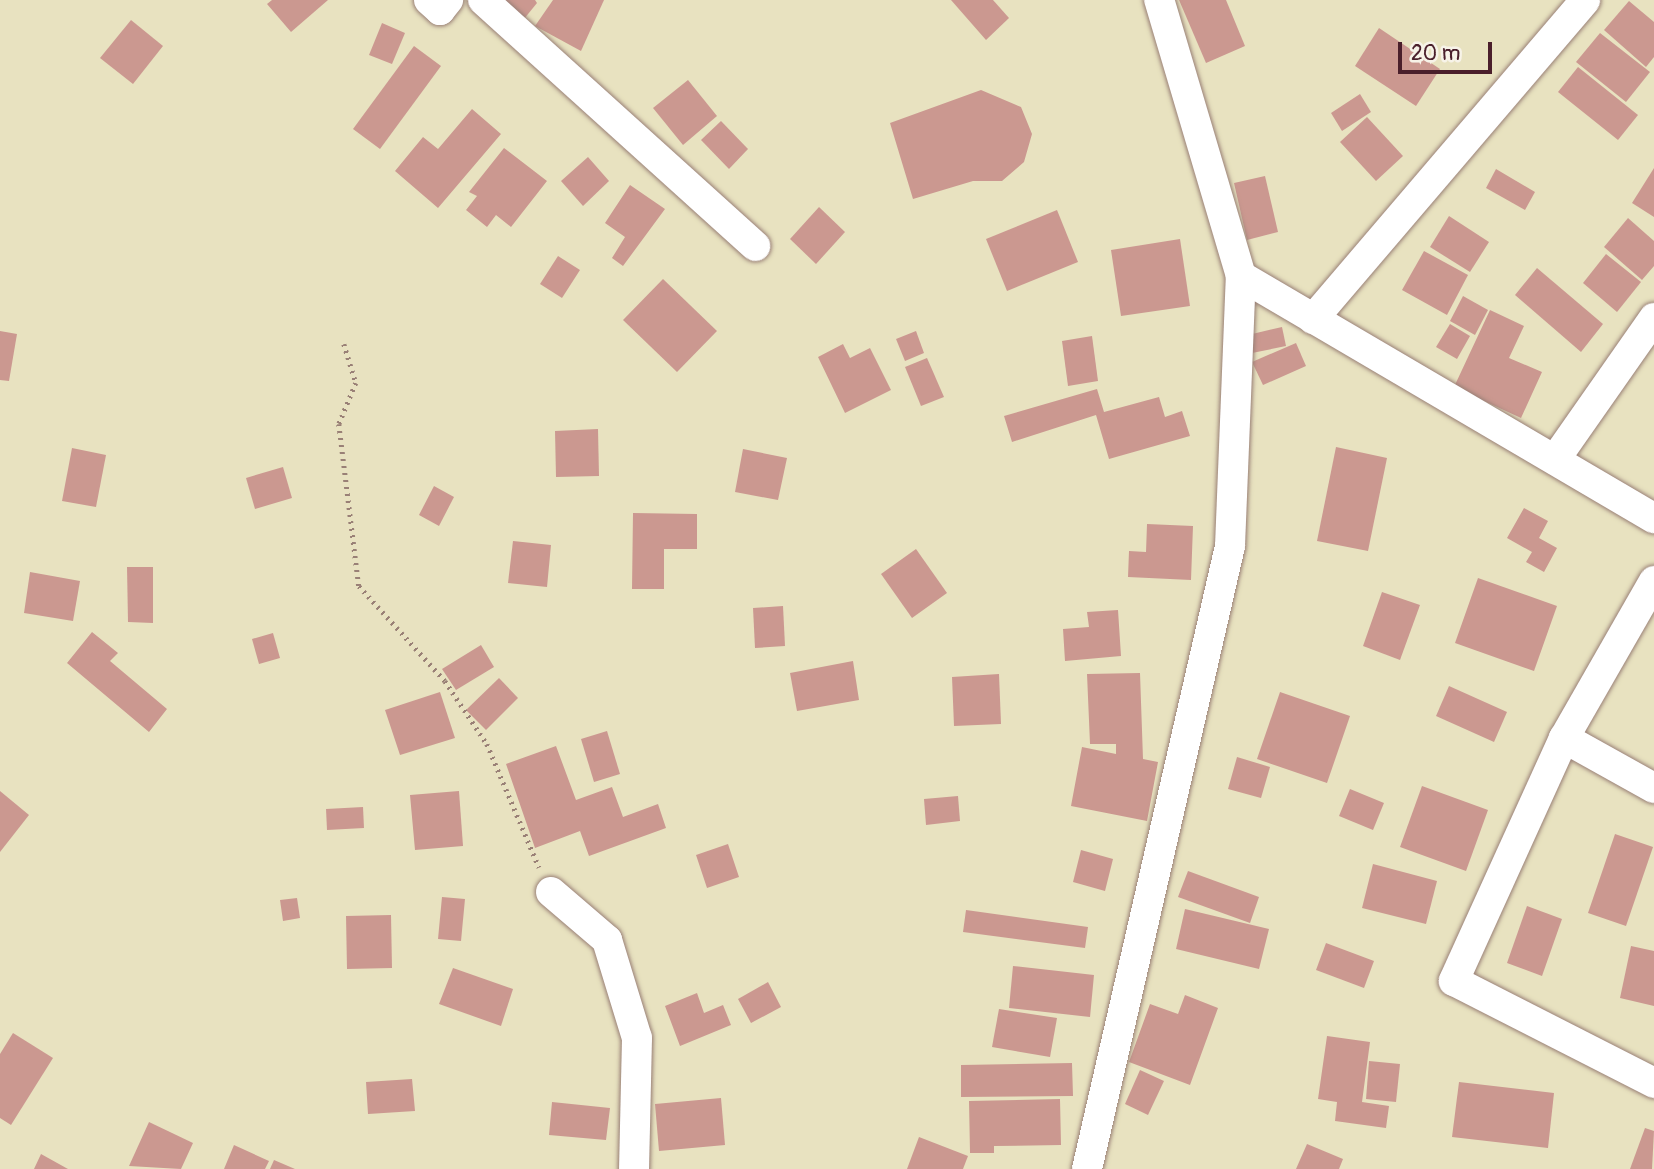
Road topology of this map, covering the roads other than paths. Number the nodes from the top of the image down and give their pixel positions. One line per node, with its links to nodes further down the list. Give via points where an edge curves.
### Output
1 (429, 0): 2 (street, via 440,10)
2 (448, 0)
3 (483, 0): 6 (street)
4 (1159, 0): 7 (street)
5 (1585, 0): 9 (street)
6 (755, 246)
7 (1241, 276): 9 (street); 18 (street, via 1230,546)
8 (1654, 318): 10 (street)
9 (1313, 319): 10 (street)
10 (1556, 458): 11 (street)
11 (1654, 518)
12 (1654, 581): 13 (street)
13 (1564, 738): 14 (street); 16 (street, via 1454,981)
14 (1654, 789)
15 (551, 892): 17 (street, via 607,940 637,1038)
16 (1654, 1083)
17 (634, 1169)
18 (1087, 1169)

